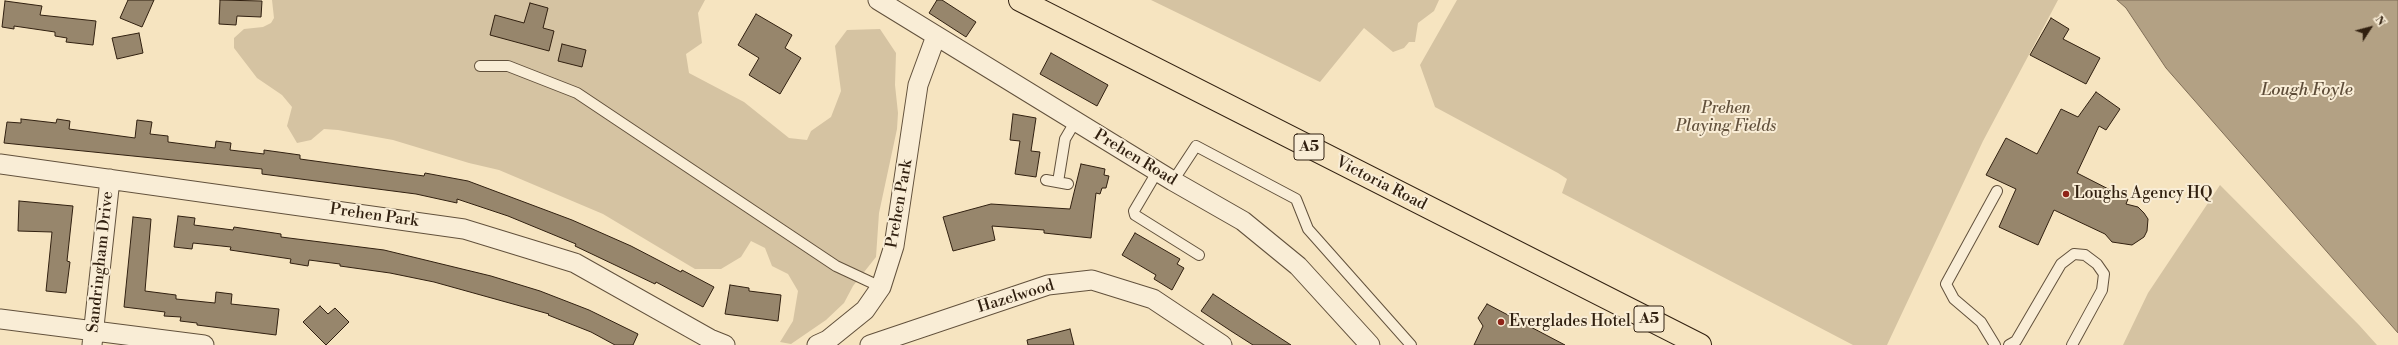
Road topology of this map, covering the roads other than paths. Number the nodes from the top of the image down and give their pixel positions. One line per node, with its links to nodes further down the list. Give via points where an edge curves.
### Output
1 (878, 0): 3 (street, Prehen Road)
2 (1020, 0): 23 (highway, Victoria Road / A5)
3 (936, 36): 5 (street, Prehen Road); 12 (street, Prehen Park, via 918,85 894,246)
4 (480, 66): 12 (lane, via 508,66 578,93 836,266)
5 (1075, 122): 7 (street, Prehen Road); 9 (lane, via 1065,139 1063,183)
6 (0, 164): 8 (street, Prehen Park)
7 (1165, 176): 11 (lane, via 1134,211 1136,216); 21 (street, Prehen Road, via 1243,221 1298,266); 22 (lane, via 1196,146 1296,199 1308,229)
8 (110, 179): 14 (street, Sandringham Drive); 18 (street, Prehen Park, via 464,229 575,263)
9 (1046, 180)
10 (1997, 191): 24 (lane, via 1946,284 1954,299 1981,322)
11 (1199, 255)
12 (881, 287): 15 (street, Prehen Park, via 865,310)
13 (0, 319): 14 (street)
14 (92, 338): 17 (street)
15 (826, 343)
16 (2016, 344): 25 (lane, via 2061,264 2074,254 2085,255 2097,264 2104,274 2102,290)
17 (204, 345)
18 (725, 345)
19 (870, 345): 20 (street, Hazelwood, via 1048,285 1092,280 1153,299)
20 (1222, 345)
21 (1370, 345)
22 (1410, 345)
23 (1700, 345)
24 (1995, 345)
25 (2072, 345)

